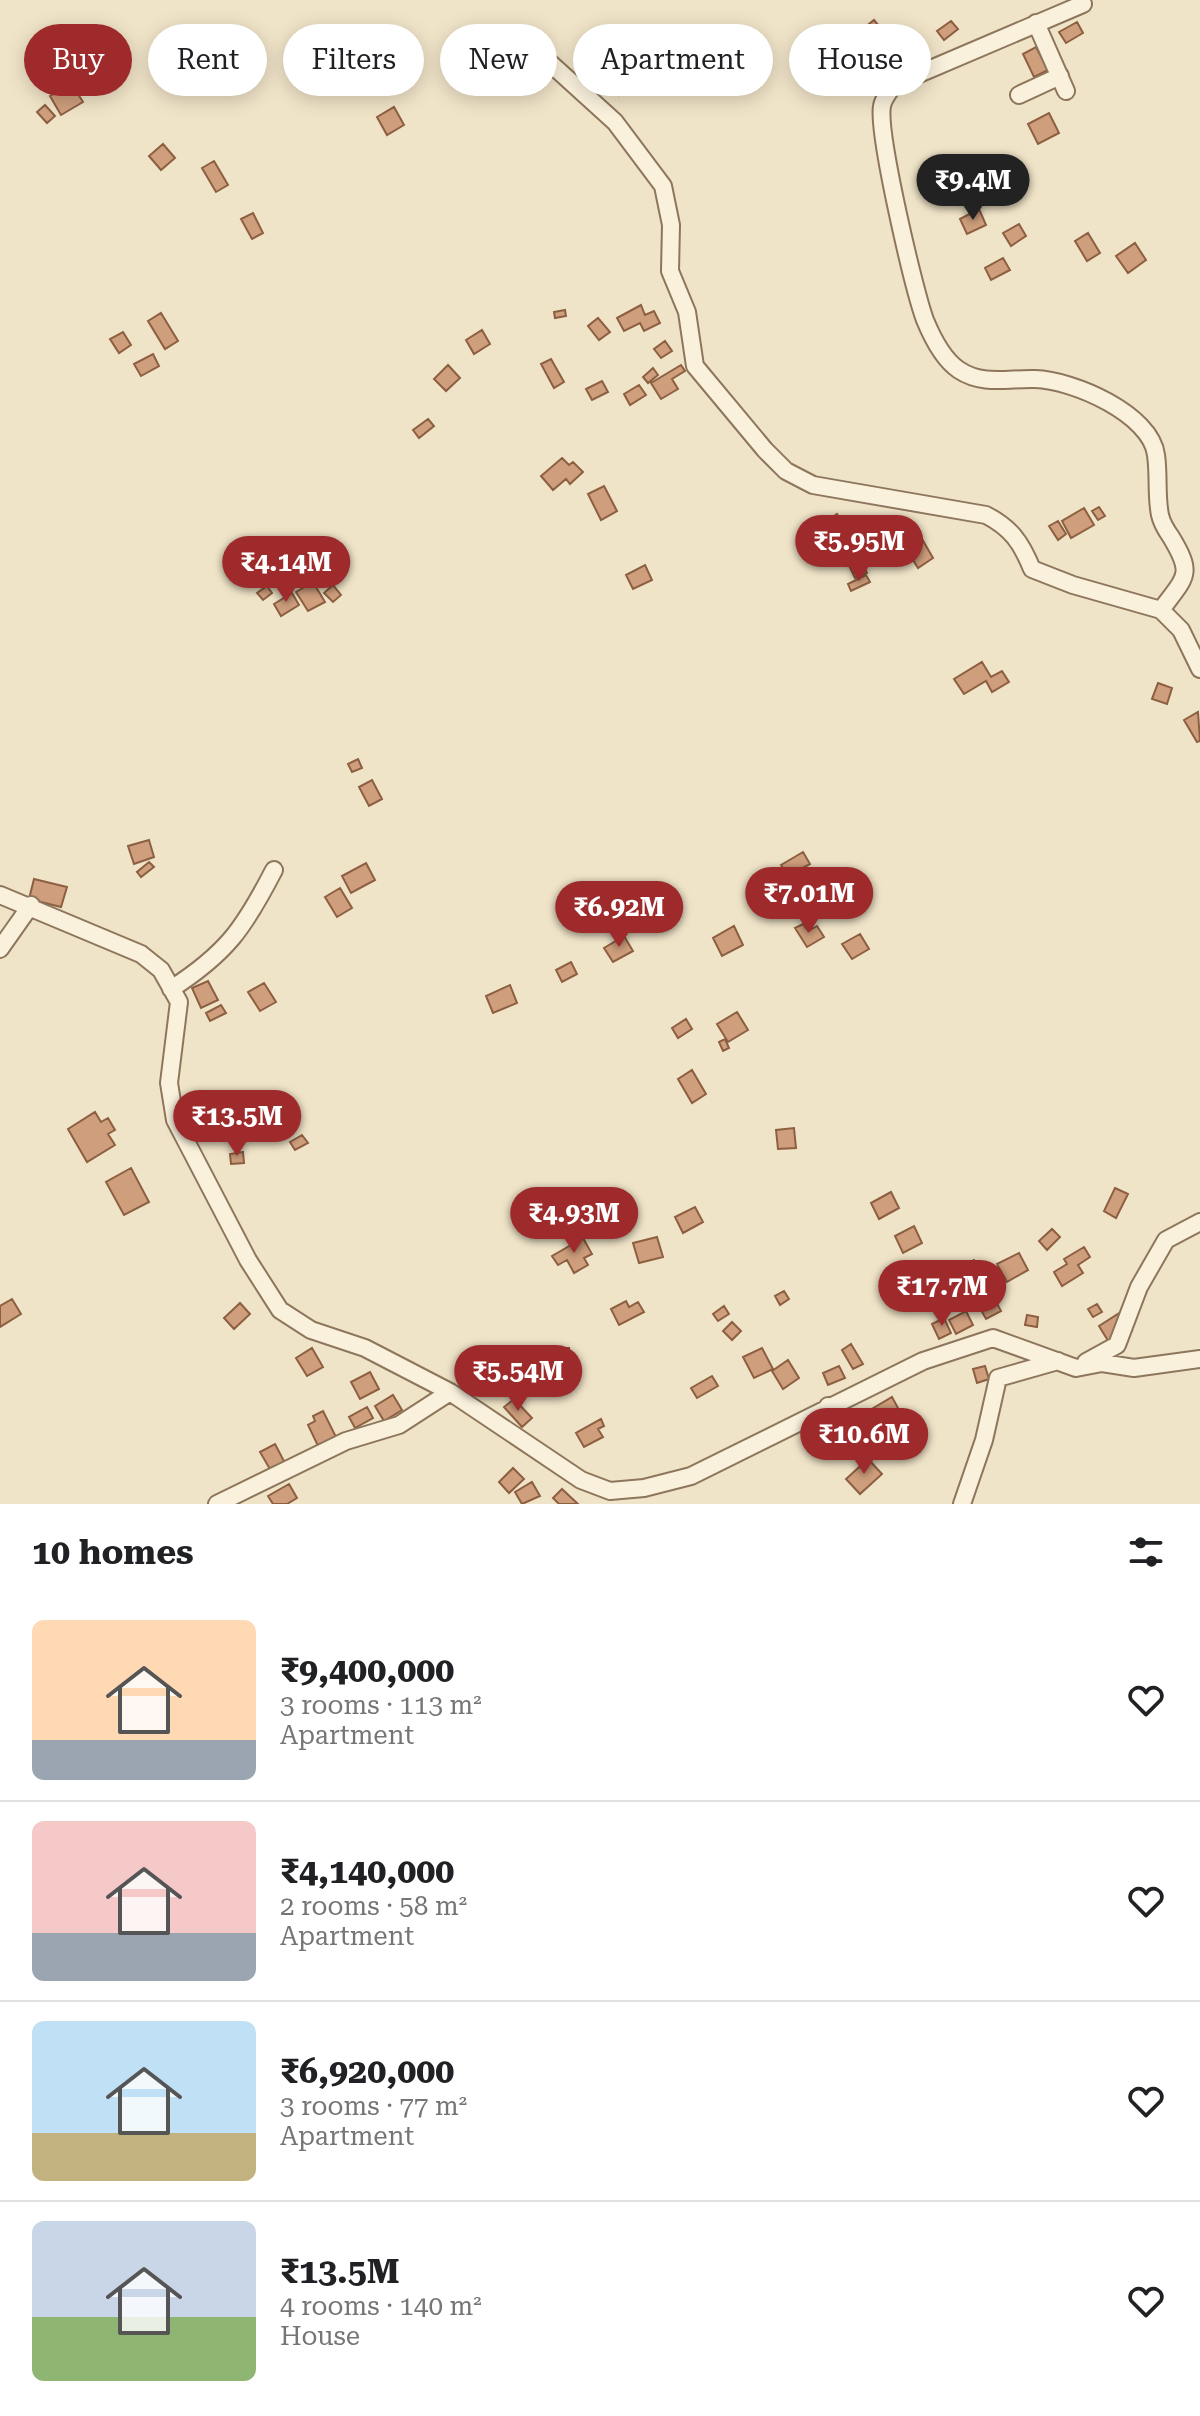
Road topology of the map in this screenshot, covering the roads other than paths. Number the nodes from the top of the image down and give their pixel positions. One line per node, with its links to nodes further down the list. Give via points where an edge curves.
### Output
1 (1083, 4): 2 (street)
2 (1036, 23): 4 (street, via 1063,84); 5 (street, via 893,85 882,105 884,141 925,320 958,370 988,382 1038,379 1081,389 1145,429 1156,454 1161,521 1186,562 1184,579)
3 (557, 69): 5 (street, via 615,122 663,186 671,225 670,271 687,312 695,366 786,471 813,485 986,515 1008,526 1032,569)
4 (1019, 95)
5 (1161, 610): 6 (street, via 1181,630)
6 (1200, 669)
7 (274, 870): 11 (street, via 247,922 211,963)
8 (0, 895): 9 (street)
9 (31, 905): 10 (street); 11 (street, via 141,954 161,970)
10 (0, 949)
11 (171, 989): 16 (street, via 179,1002 169,1083 175,1120 280,1310 311,1330 365,1348)
12 (1200, 1222): 15 (street, via 1166,1240 1139,1287 1117,1345)
13 (1200, 1359): 15 (street, via 1134,1368 1102,1363)
14 (1058, 1361): 15 (street); 17 (street, via 993,1338 923,1361); 20 (street, via 998,1378)
15 (1076, 1368)
16 (450, 1392): 17 (street, via 581,1480 610,1491 691,1476); 19 (street, via 399,1425 346,1441)
17 (828, 1406): 18 (street)
18 (868, 1446)
19 (217, 1504)
20 (962, 1504)

